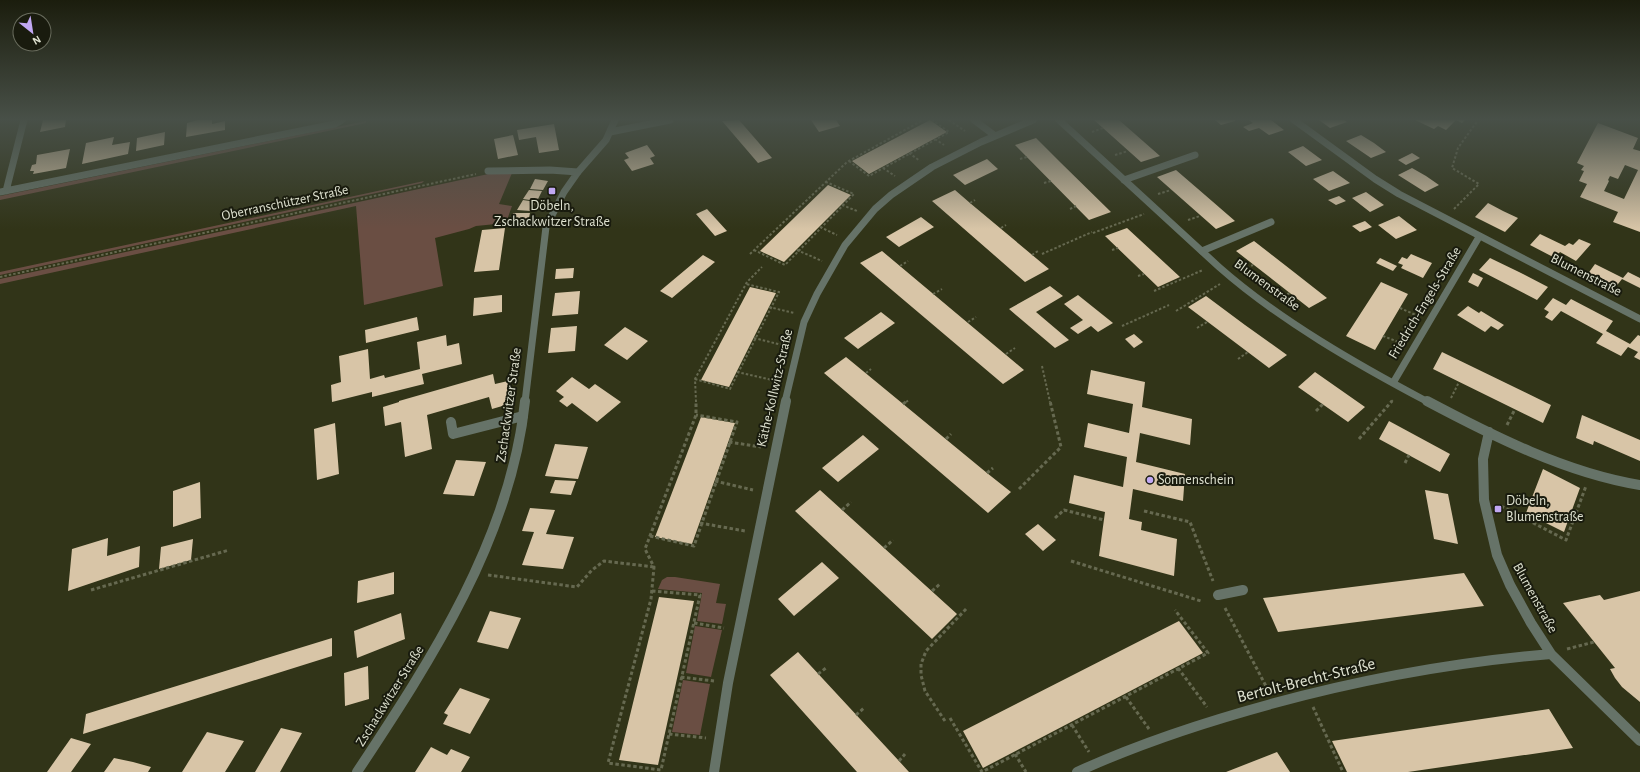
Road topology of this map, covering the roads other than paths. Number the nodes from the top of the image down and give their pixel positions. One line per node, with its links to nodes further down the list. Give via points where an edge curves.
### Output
1 (14, 156): 11 (street)
2 (179, 156): 11 (street)
3 (592, 156): 9 (street, Zschackwitzer Straße)
4 (952, 156): 26 (street, Käthe-Kollwitz-Straße, via 910,180 875,209 848,240 832,265 807,316 774,450 728,683)
5 (1098, 156): 10 (street, Blumenstraße)
6 (1193, 156): 10 (street)
7 (1344, 156): 13 (street, Blumenstraße, via 1399,194)
8 (488, 171): 9 (street)
9 (578, 172): 17 (street, Zschackwitzer Straße, via 564,192 546,227)
10 (1124, 180): 14 (street, Blumenstraße)
11 (3, 192)
12 (1270, 222): 14 (street)
13 (1479, 237): 15 (street, Blumenstraße); 16 (street, Friedrich-Engels-Straße)
14 (1202, 251): 16 (street, Blumenstraße, via 1272,308)
15 (1640, 319)
16 (1393, 383): 19 (street, Blumenstraße)
17 (523, 416): 18 (street, via 453,434); 25 (street, Zschackwitzer Straße, via 514,469 474,572 437,645)
18 (451, 422)
19 (1489, 432): 20 (street, Blumenstraße, via 1590,473); 23 (street, Blumenstraße, via 1483,459 1484,500 1497,555 1531,624)
20 (1640, 485)
21 (1243, 590): 22 (street)
22 (1218, 595)
23 (1551, 654): 24 (street, Blumenstraße); 27 (street, Bertolt-Brecht-Straße, via 1438,666 1307,694 1216,719 1156,739)
24 (1640, 741)
25 (357, 772)
26 (714, 772)
27 (1077, 772)

